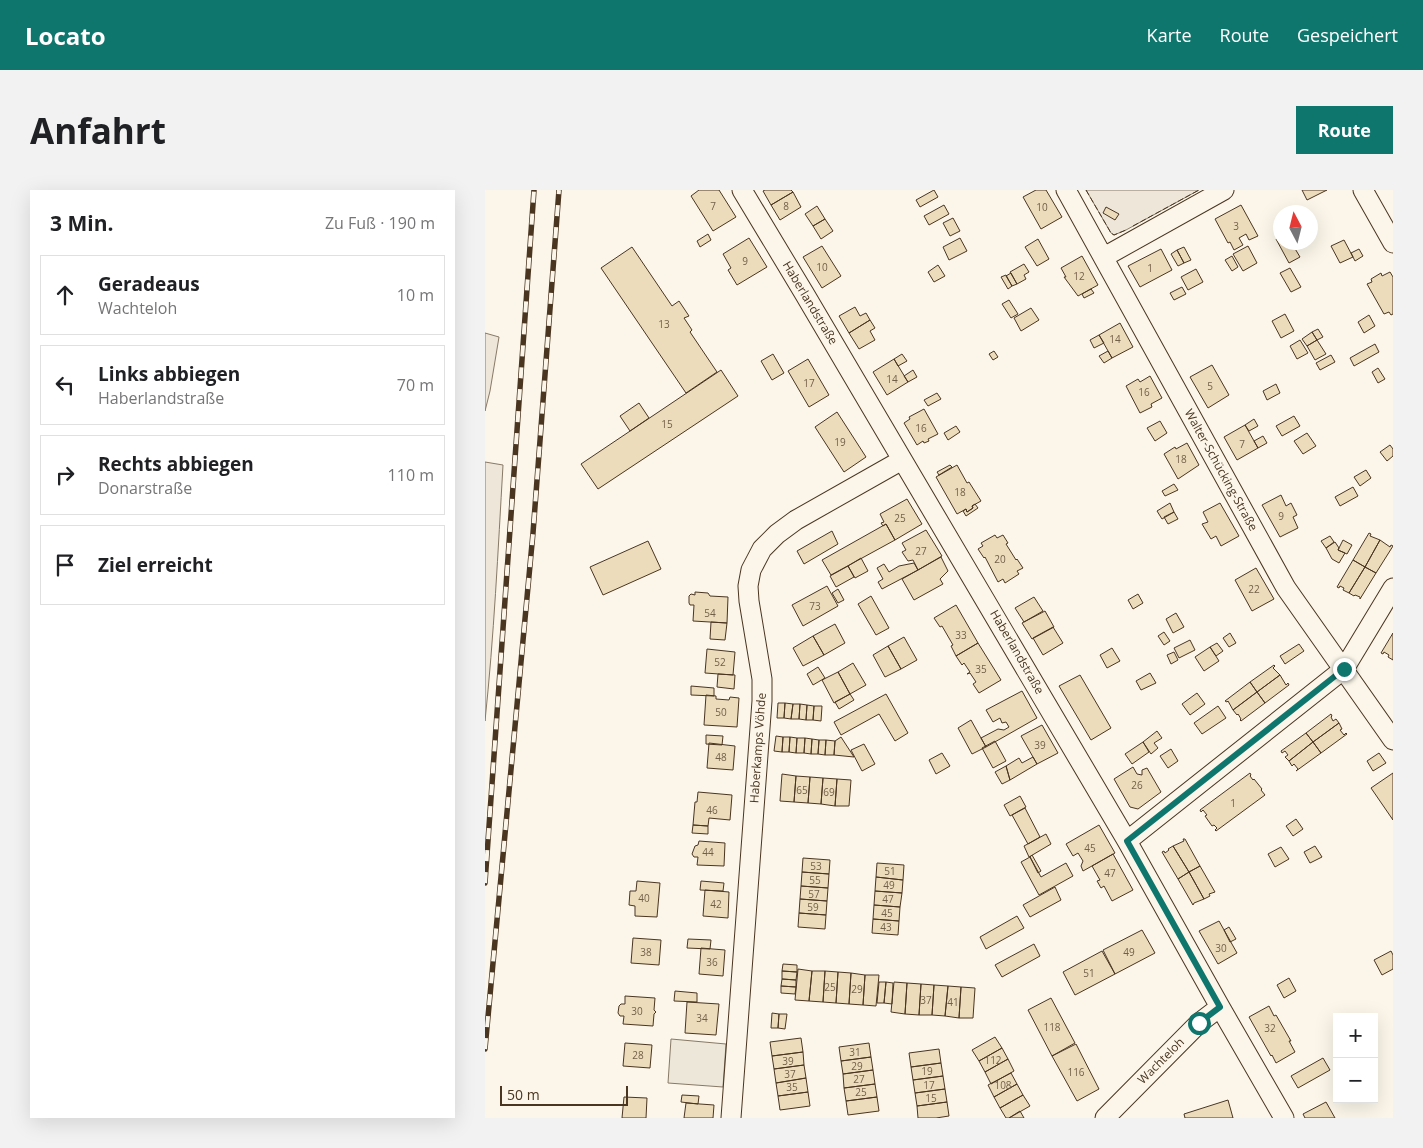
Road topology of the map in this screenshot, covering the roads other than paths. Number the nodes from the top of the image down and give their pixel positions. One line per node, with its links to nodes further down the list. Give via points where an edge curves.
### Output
1 (742, 190): 7 (street, Haberlandstraße)
2 (1066, 190): 6 (street, Walter-Schücking-Straße)
3 (1224, 190): 6 (street)
4 (1363, 190): 5 (street)
5 (1393, 244)
6 (1104, 257): 9 (street, Walter-Schücking-Straße, via 1286,588)
7 (902, 460): 11 (street, Haberlandstraße); 13 (street, Haberkamps Vöhde, via 796,520 762,549 751,570 749,601 762,679 762,702)
8 (1393, 588): 9 (street)
9 (1344, 669): 10 (street, Walter-Schücking-Straße); 11 (street)
10 (1393, 740)
11 (1127, 841): 12 (street, Haberlandstraße)
12 (1220, 1007): 14 (street, Wachteloh, via 1199,1023); 15 (street, Haberlandstraße)
13 (731, 1118)
14 (1105, 1118)
15 (1284, 1118)

